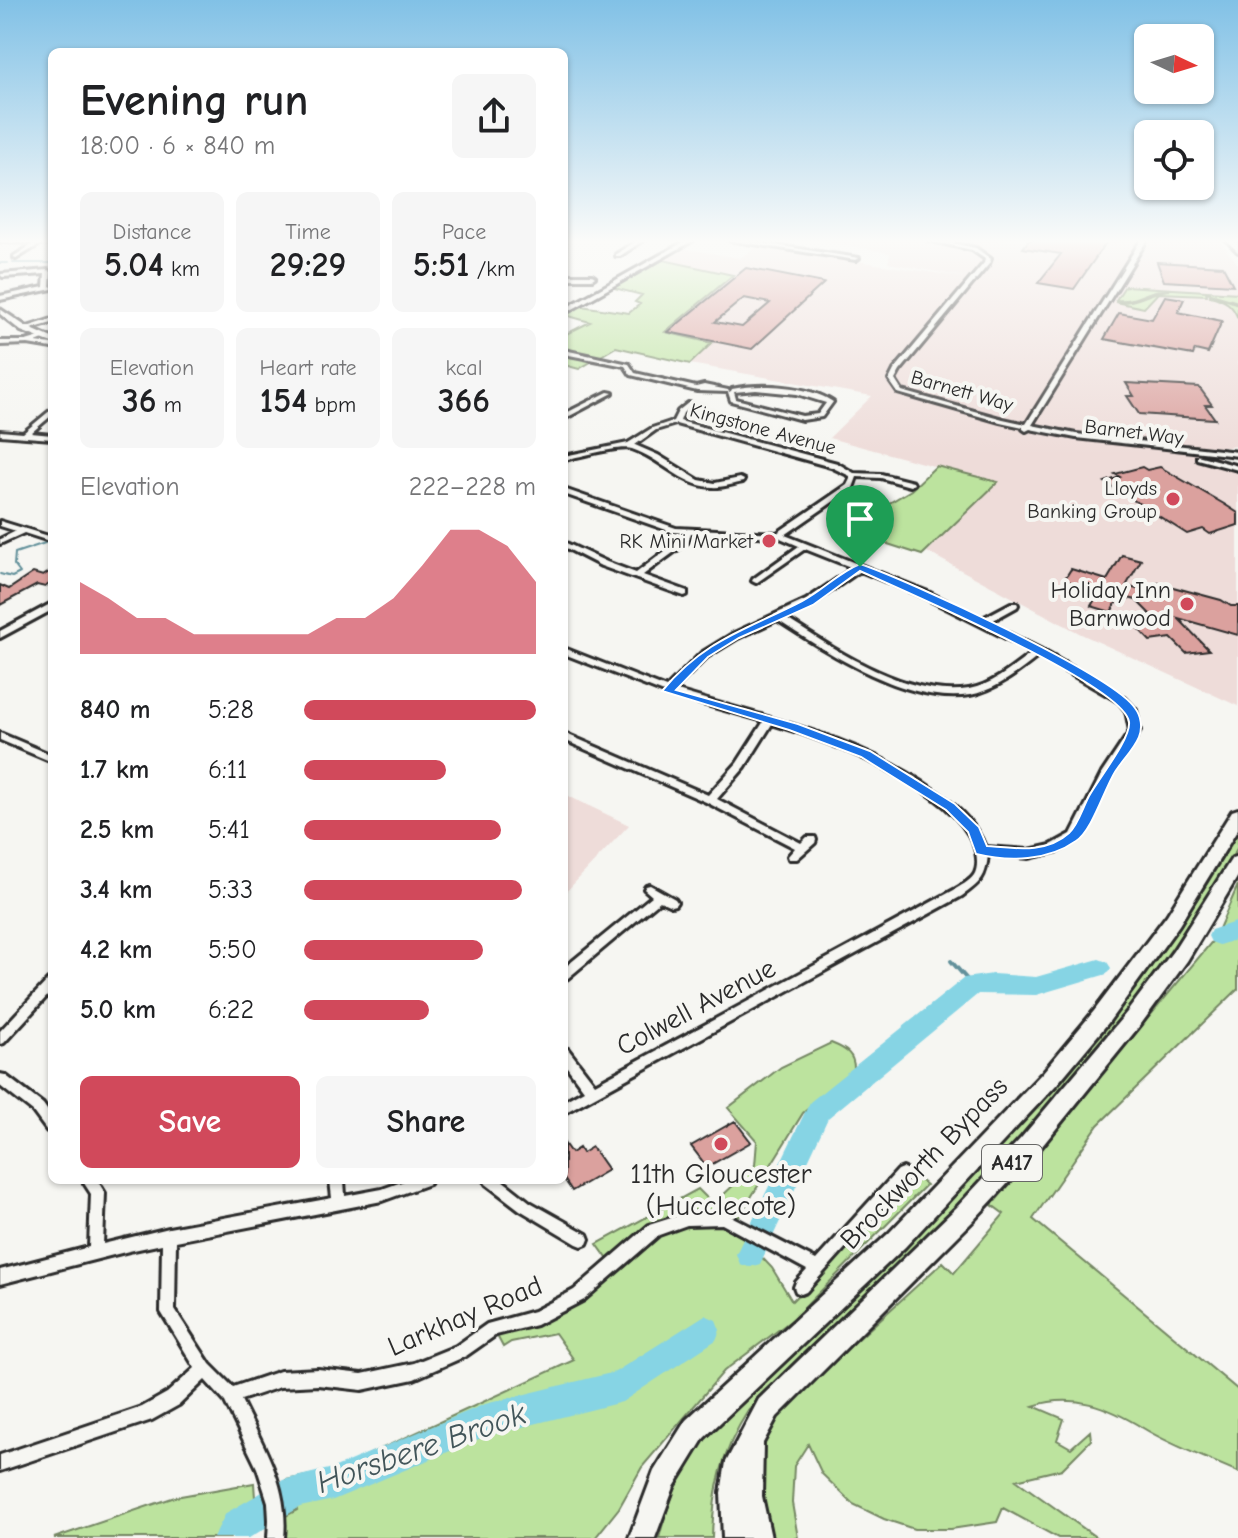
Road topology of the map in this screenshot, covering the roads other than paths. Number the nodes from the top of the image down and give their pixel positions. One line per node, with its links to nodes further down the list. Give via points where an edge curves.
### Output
1 (1, 312): 5 (street)
2 (946, 312): 17 (street, Barnett Way, via 897,370 894,386 908,396)
3 (1099, 312): 19 (street, Barnett Way)
4 (48, 322): 5 (street)
5 (24, 329): 6 (street)
6 (48, 341)
7 (48, 342): 10 (street)
8 (48, 342): 10 (street)
9 (0, 343): 10 (street)
10 (26, 343)
11 (568, 353): 12 (street, via 627,365 633,374)
12 (730, 391): 12 (street, via 733,400 802,418 820,416 830,402 769,387)
13 (610, 393): 16 (street)
14 (690, 404): 18 (street)
15 (48, 415): 21 (street)
16 (568, 415)
17 (1002, 421): 19 (street, Barnet Way)
18 (676, 422): 23 (street, Kingstone Avenue); 27 (street, Kingstone Avenue, via 834,465)
19 (1027, 427): 24 (street, Barnet Way); 26 (street, Barnet Way, via 1091,445 1213,459)
20 (0, 433): 21 (street)
21 (25, 435): 22 (street)
22 (48, 437)
23 (630, 445): 25 (street, Kingstone Avenue); 28 (street, via 693,483)
24 (1238, 454)
25 (568, 457)
26 (1238, 468)
27 (853, 475): 29 (street, Kingstone Avenue); 34 (street, via 850,486)
28 (740, 480)
29 (910, 484)
30 (568, 492): 33 (street)
31 (0, 523): 32 (street)
32 (22, 531): 35 (street); 36 (street)
33 (687, 532): 34 (street); 40 (street, via 685,540)
34 (779, 535): 37 (street)
35 (48, 539)
36 (0, 542)
37 (805, 545): 39 (street); 41 (street)
38 (568, 546): 40 (street)
39 (860, 567): 45 (street); 46 (street)
40 (637, 576): 42 (street)
41 (756, 581)
42 (684, 593)
43 (1014, 605): 46 (street)
44 (48, 608): 47 (street)
45 (780, 618): 48 (street, via 883,675 944,692 981,687); 50 (street, via 704,655)
46 (983, 622): 48 (street)
47 (0, 635)
48 (1039, 652): 58 (street, via 1122,700 1131,710 1135,731 1075,836 1029,854)
49 (568, 653): 50 (street)
50 (668, 691): 51 (street)
51 (770, 720): 55 (street); 58 (street, via 865,754 907,778 974,830)
52 (0, 736): 54 (street)
53 (568, 738): 55 (street)
54 (48, 757)
55 (710, 800): 57 (street)
56 (1238, 815): 86 (highway, Brockworth Bypass / A417, via 1173,920 1030,1101 897,1240 695,1429 663,1480)
57 (802, 847)
58 (981, 850): 66 (street, Colwell Avenue, via 981,872 975,882 857,955)
59 (1238, 862): 83 (highway, A417, via 1180,956 1040,1132 965,1214 778,1396)
60 (660, 895): 61 (street)
61 (568, 972)
62 (48, 987): 63 (street)
63 (0, 1039)
64 (568, 1058): 66 (street)
65 (0, 1079): 68 (street)
66 (593, 1091): 67 (street, Colwell Avenue)
67 (568, 1105)
68 (48, 1122)
69 (903, 1174): 78 (street)
70 (92, 1184): 77 (street, via 98,1193)
71 (337, 1184): 74 (street)
72 (413, 1184): 74 (street)
73 (496, 1184): 76 (street)
74 (339, 1202): 75 (street)
75 (169, 1235): 77 (street); 81 (street, via 168,1312)
76 (582, 1239)
77 (96, 1252): 79 (street)
78 (817, 1268): 80 (street); 82 (street, Larkhay Road, via 723,1218 687,1219 654,1230 579,1295 536,1318 492,1329 461,1351 414,1371 362,1382 280,1379)
79 (0, 1277)
80 (801, 1287)
81 (205, 1369): 82 (street); 84 (street, via 173,1399 146,1414)
82 (231, 1396): 85 (street, via 271,1483 280,1519)
83 (751, 1435): 87 (highway, A417, via 736,1476); 88 (highway, via 749,1496)
84 (0, 1463)
85 (276, 1538)
86 (642, 1538)
87 (736, 1538)
88 (758, 1538)

